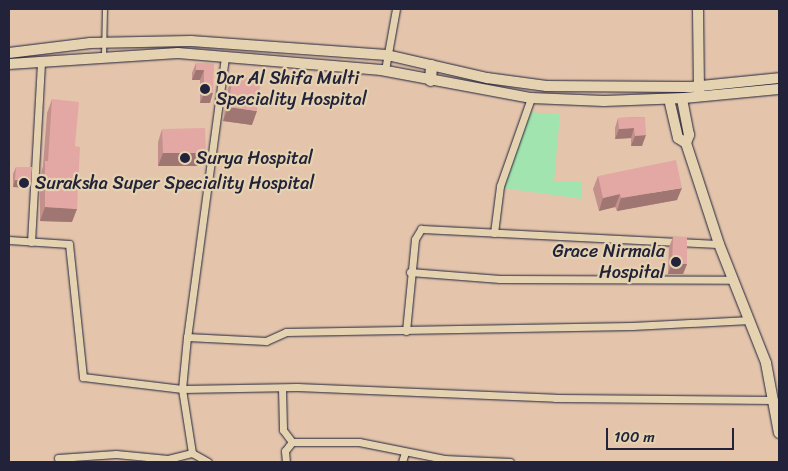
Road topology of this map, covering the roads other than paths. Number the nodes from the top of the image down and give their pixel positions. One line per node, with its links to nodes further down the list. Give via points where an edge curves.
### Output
1 (105, 9): 4 (lane)
2 (396, 9): 6 (street)
3 (698, 9): 16 (main road)
4 (104, 43): 5 (main road); 6 (main road, via 191,41); 7 (lane)
5 (9, 53)
6 (387, 55): 11 (main road); 12 (street)
7 (104, 56): 8 (main road, via 178,53); 9 (main road)
8 (225, 57): 12 (main road); 29 (street)
9 (41, 61): 10 (main road); 23 (street)
10 (9, 64)
11 (431, 65): 14 (main road); 16 (main road, via 487,78 546,86)
12 (384, 70): 14 (main road)
13 (779, 78): 16 (main road)
14 (430, 80): 17 (main road)
15 (779, 89): 16 (main road)
16 (699, 92): 19 (main road)
17 (531, 98): 18 (main road); 21 (street, via 500,186)
18 (670, 99): 19 (main road); 20 (main road, via 678,138)
19 (682, 99): 20 (main road, via 689,136)
20 (686, 143): 24 (main road)
21 (494, 233): 24 (street); 25 (street, via 421,229 415,239)
22 (9, 240): 23 (street)
23 (31, 242): 31 (street, via 69,244 84,377)
24 (719, 244): 26 (main road)
25 (410, 272): 26 (street, via 500,279); 28 (street)
26 (734, 280): 27 (main road)
27 (750, 320): 28 (street); 32 (main road, via 766,363)
28 (406, 331): 29 (street, via 286,332 266,341)
29 (187, 337): 31 (street)
30 (282, 388): 31 (street); 32 (street, via 555,398); 34 (street, via 283,430)
31 (182, 389): 36 (street)
32 (774, 400): 33 (main road)
33 (779, 433)
34 (292, 442): 35 (street, via 359,442); 39 (street, via 285,451)
35 (405, 452): 40 (street); 41 (street, via 444,459)
36 (192, 453): 37 (street, via 168,459 116,454); 38 (street)
37 (58, 458)
38 (208, 462)
39 (286, 462)
40 (402, 462)
41 (510, 462)

